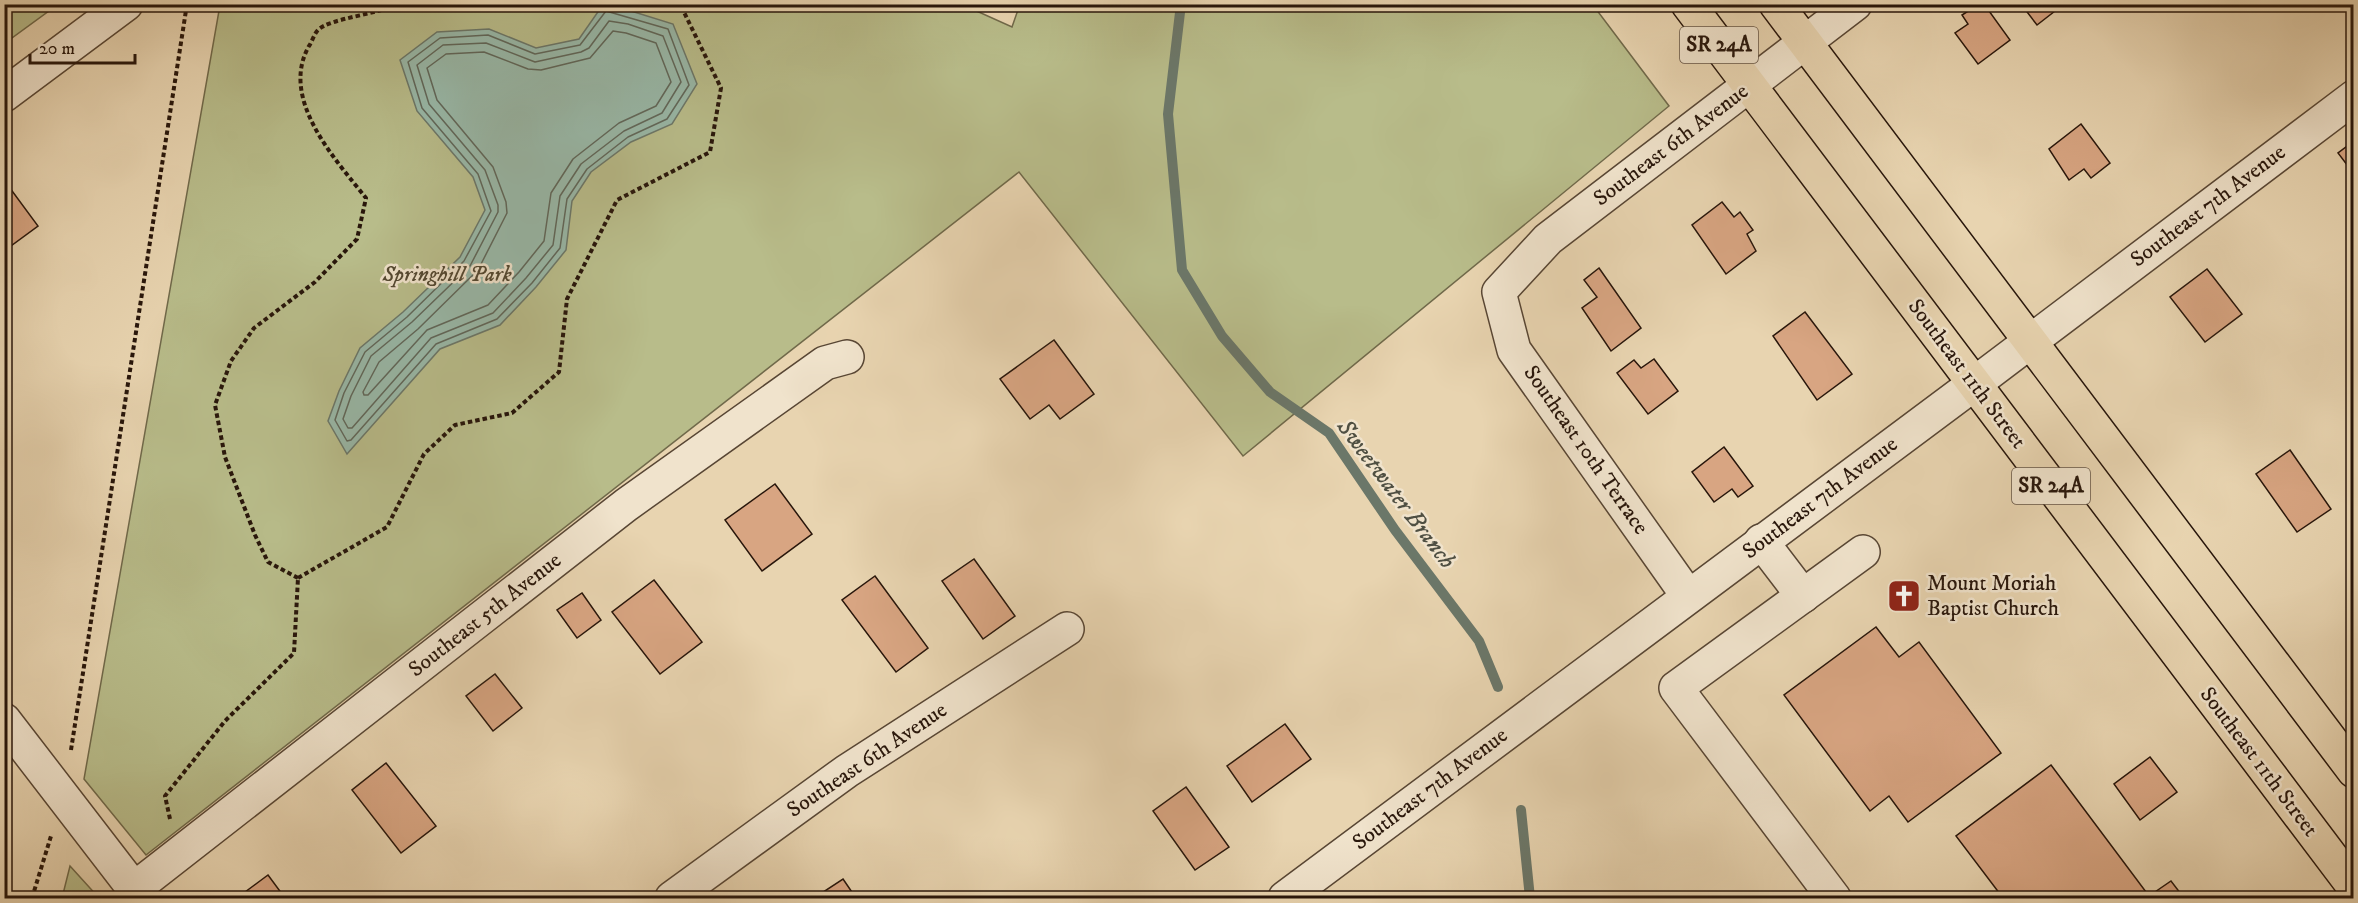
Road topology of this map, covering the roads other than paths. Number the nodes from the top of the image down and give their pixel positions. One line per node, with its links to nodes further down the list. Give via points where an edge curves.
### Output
1 (126, 4): 7 (street)
2 (1688, 4): 6 (highway, Southeast 11th Street / SR 24A)
3 (1776, 4): 5 (highway, SR 24A)
4 (1855, 4): 5 (street, Southeast 6th Avenue)
5 (1805, 43): 6 (street, Southeast 6th Avenue); 10 (highway, SR 24A)
6 (1749, 85): 9 (street, Southeast 6th Avenue, via 1548,239 1499,292); 12 (highway, Southeast 11th Street / SR 24A)
7 (4, 95)
8 (2354, 96): 10 (street, Southeast 7th Avenue)
9 (1500, 297): 15 (street, Southeast 10th Terrace, via 1514,350)
10 (2030, 341): 12 (street, Southeast 7th Avenue); 19 (highway, SR 24A)
11 (847, 357): 21 (street, Southeast 5th Avenue, via 825,363 626,505 176,855)
12 (1974, 384): 13 (street, Southeast 7th Avenue); 20 (highway, Southeast 11th Street / SR 24A)
13 (1761, 541): 15 (street, Southeast 7th Avenue); 16 (street)
14 (1863, 552): 16 (street)
15 (1688, 596): 23 (street, Southeast 7th Avenue)
16 (1803, 596): 24 (street, via 1676,688)
17 (1067, 629): 22 (street, Southeast 6th Avenue, via 847,771)
18 (5, 723): 21 (street)
19 (2354, 771)
20 (2354, 887)
21 (137, 894)
22 (672, 898)
23 (1285, 898)
24 (1834, 898)

